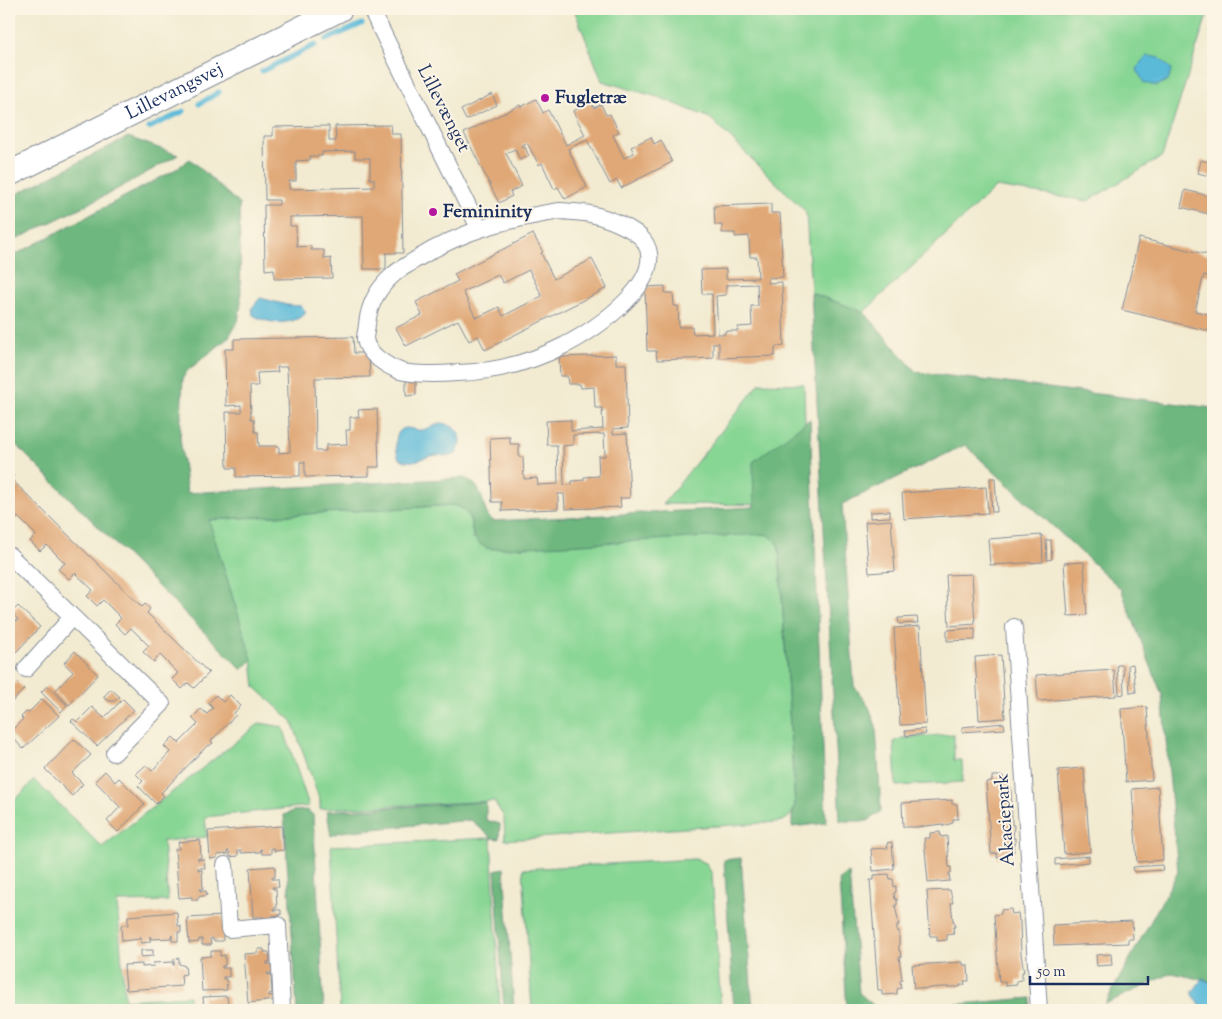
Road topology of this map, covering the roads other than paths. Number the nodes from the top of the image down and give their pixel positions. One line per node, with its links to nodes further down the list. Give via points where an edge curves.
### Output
1 (340, 9): 3 (street, Lillevangsvej)
2 (371, 9): 4 (street, Lillevænget)
3 (9, 174)
4 (479, 228): 4 (street, via 433,248 393,274 375,296 365,339 370,351 379,359 401,371 441,374 481,373 535,358 594,329 629,299 644,276 649,261 645,242 640,236 590,214 560,211)
5 (9, 555): 6 (street)
6 (72, 617): 8 (street); 9 (street, via 162,704)
7 (1014, 628): 12 (street, Akaciepark)
8 (26, 669)
9 (114, 753)
10 (225, 865): 11 (street, via 229,929 278,926)
11 (282, 1010)
12 (1039, 1010)

